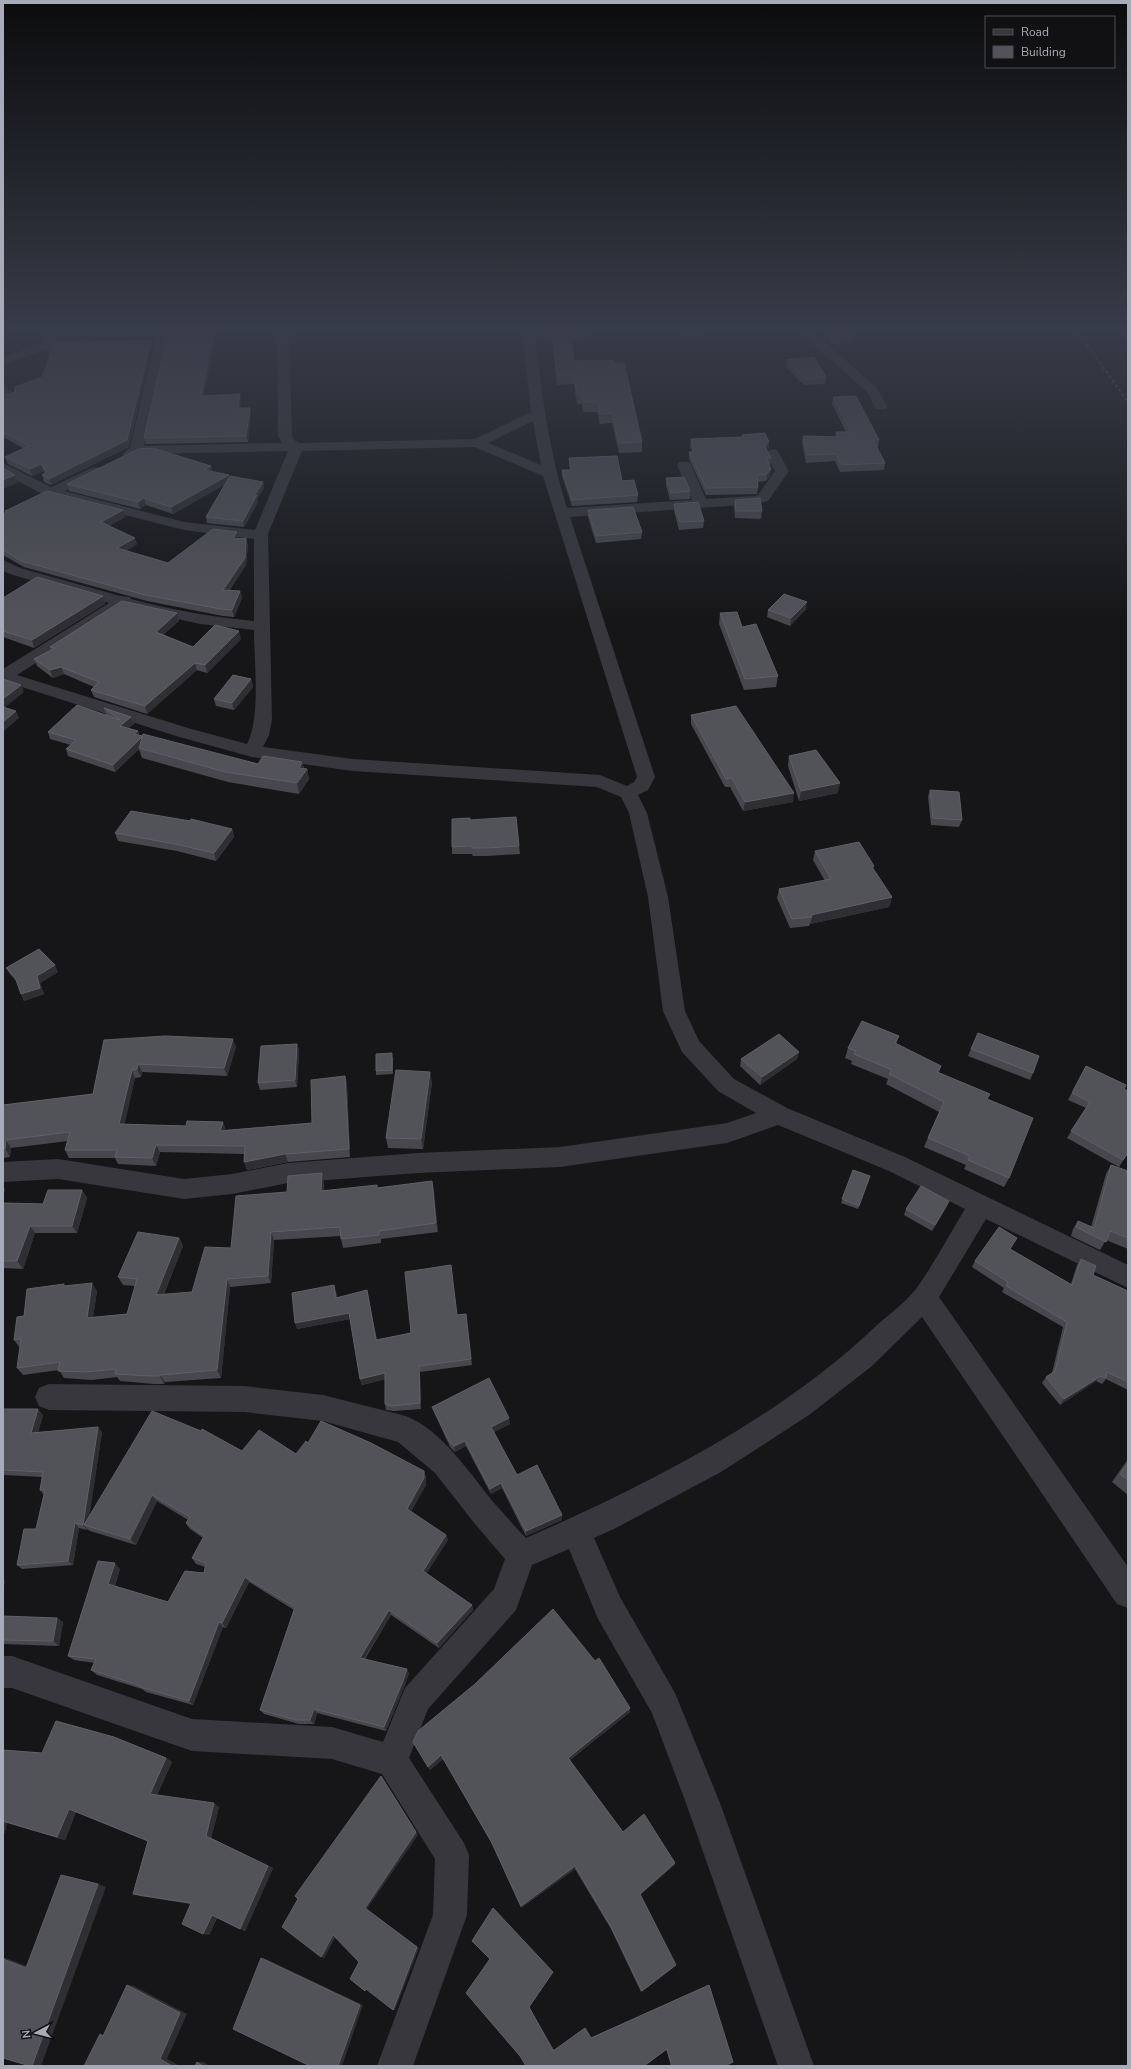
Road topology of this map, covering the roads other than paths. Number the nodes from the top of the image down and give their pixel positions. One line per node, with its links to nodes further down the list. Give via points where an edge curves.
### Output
1 (141, 428): 7 (street)
2 (285, 428): 6 (street, via 285,436 289,443)
3 (509, 428): 5 (street)
4 (540, 428): 11 (street)
5 (476, 443): 6 (street); 11 (street)
6 (297, 447): 7 (street); 15 (street)
7 (136, 450): 12 (street)
8 (772, 453): 13 (street, via 782,471 763,498)
9 (684, 465): 13 (street)
10 (3, 467): 12 (street)
11 (549, 474): 14 (street)
12 (45, 494): 15 (street, via 184,526)
13 (701, 504): 14 (street)
14 (562, 513): 21 (street, via 646,777 641,786)
15 (261, 535): 18 (street)
16 (3, 565): 17 (street, via 15,571)
17 (124, 600): 18 (street, via 190,618); 19 (street)
18 (262, 626): 20 (street, via 263,720 260,735)
19 (3, 676): 20 (street)
20 (252, 751): 21 (street, via 353,765 600,781)
21 (628, 793): 22 (street, via 638,813 658,897 674,1011 690,1046 726,1085)
22 (780, 1115): 23 (street, via 727,1133 560,1157 418,1163 288,1173 232,1184 184,1189 58,1169); 24 (street, via 898,1164)
23 (3, 1172)
24 (982, 1204): 25 (street); 26 (street)
25 (1128, 1277)
26 (924, 1298): 28 (street, via 863,1357 799,1406 711,1462); 30 (street)
27 (49, 1397): 29 (street, via 244,1399 323,1408 406,1430 445,1463)
28 (577, 1532): 29 (street); 34 (street, via 608,1608 664,1704 703,1803)
29 (521, 1554): 32 (street, via 505,1598 416,1699)
30 (1128, 1593)
31 (3, 1672): 32 (street, via 12,1672 192,1735 332,1743)
32 (392, 1761): 33 (street, via 452,1855 450,1915)
33 (395, 2066)
34 (796, 2066)

